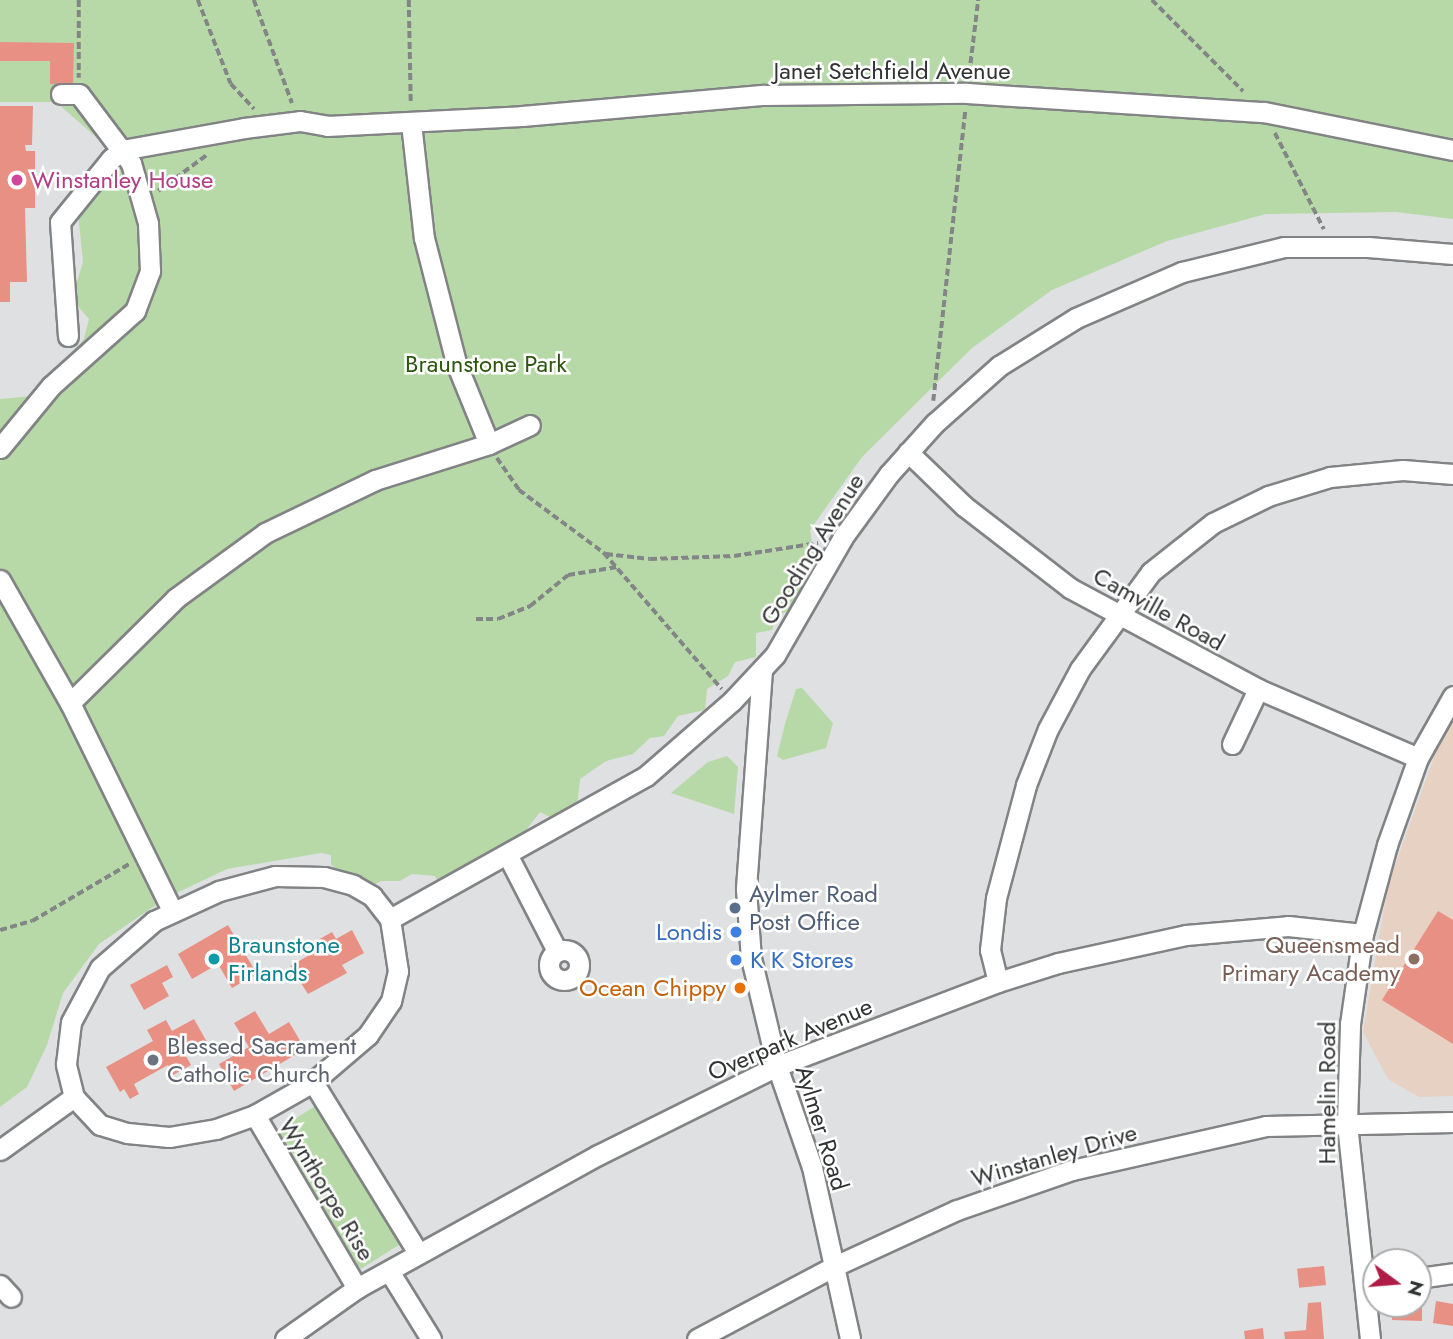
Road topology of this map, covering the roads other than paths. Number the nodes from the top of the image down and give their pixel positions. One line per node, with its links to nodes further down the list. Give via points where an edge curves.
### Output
1 (70, 94): 3 (street)
2 (411, 123): 3 (street, Janet Setchfield Avenue, via 327,126 299,121); 4 (street, Janet Setchfield Avenue, via 764,95 967,93 1264,113); 8 (street, via 424,238 456,363)
3 (122, 150): 6 (street, via 60,222); 9 (street, via 144,199 150,271 135,311 51,386)
4 (1453, 150)
5 (1453, 254): 10 (street, Gooding Avenue, via 1284,247 1182,272 1065,325 999,366)
6 (68, 336)
7 (530, 425): 8 (street)
8 (489, 444): 17 (street, via 375,480 265,533 176,598)
9 (0, 448)
10 (908, 452): 13 (street, Camville Road, via 1014,546 1070,588); 14 (street, Gooding Avenue, via 843,537)
11 (1453, 474): 13 (street, via 1403,470 1330,477 1268,496 1213,523 1180,546)
12 (0, 580): 17 (street)
13 (1119, 612): 15 (street, Camville Road, via 1191,656); 25 (street, via 1048,729 1008,839 990,950)
14 (762, 670): 20 (street, Gooding Avenue, via 646,776); 26 (street, Aylmer Road, via 746,889 756,990)
15 (1258, 689): 18 (street); 19 (street, Camville Road)
16 (1453, 695): 19 (street, Hamelin Road)
17 (70, 703): 21 (street)
18 (1232, 744)
19 (1418, 758): 23 (street, Hamelin Road, via 1387,845)
20 (508, 856): 22 (street, Gooding Avenue); 24 (street)
21 (173, 912): 22 (street, via 219,891 275,876 324,877 372,896); 28 (street, via 154,921 100,968 71,1022 66,1064)
22 (390, 919): 27 (street, via 398,971 391,1001 368,1035)
23 (1363, 934): 25 (street, Overpark Avenue, via 1288,926 1186,935 1058,963); 30 (street, Hamelin Road, via 1350,1024)
24 (556, 951)
25 (998, 982): 26 (street, Overpark Avenue)
26 (777, 1066): 34 (street, Overpark Avenue, via 597,1155); 35 (street, Aylmer Road, via 812,1167)
27 (313, 1082): 29 (street); 34 (street, Wynthorpe Rise)
28 (74, 1097): 29 (street, via 100,1125 127,1133 169,1137); 32 (street)
29 (255, 1115): 39 (street, Wynthorpe Rise)
30 (1347, 1122): 31 (street, Winstanley Drive); 33 (street, Hamelin Road); 35 (street, Winstanley Drive, via 1266,1126 1072,1170 957,1210)
31 (1453, 1122)
32 (0, 1150)
33 (1364, 1248)
34 (418, 1253): 36 (street, Overpark Avenue)
35 (833, 1267): 43 (street, Winstanley Drive); 44 (street, Aylmer Road)
36 (389, 1271): 39 (street, Overpark Avenue); 42 (street, Wynthorpe Rise)
37 (1453, 1273): 38 (street)
38 (1432, 1276)
39 (357, 1288): 41 (street, Overpark Avenue)
40 (1370, 1318): 45 (street, Hamelin Road)
41 (285, 1339)
42 (431, 1339)
43 (697, 1339)
44 (850, 1339)
45 (1370, 1339)

